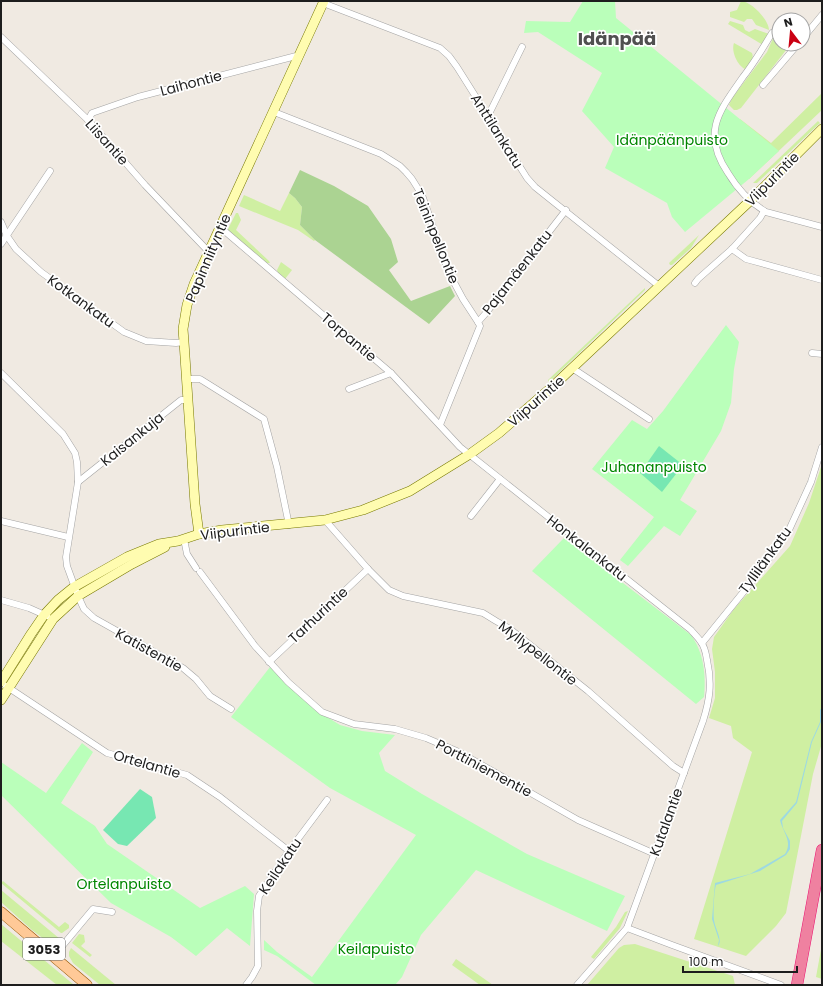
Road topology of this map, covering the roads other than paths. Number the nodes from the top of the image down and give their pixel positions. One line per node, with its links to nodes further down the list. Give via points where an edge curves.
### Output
1 (324, 2): 8 (main road, Papinniityntie); 11 (street, Anttilankatu, via 440,48 449,56)
2 (822, 15): 3 (street)
3 (811, 28)
4 (771, 35): 15 (street, via 724,104 714,132 715,149 721,163)
5 (1, 37): 12 (street, Liisantie)
6 (522, 47): 11 (street)
7 (791, 52): 9 (street)
8 (300, 55): 10 (main road, Papinniityntie); 12 (street, Laihontie, via 138,97 92,113)
9 (763, 85)
10 (274, 112): 20 (main road, Papinniityntie); 28 (street, Teininpellontie, via 381,154 406,172 422,195 449,273)
11 (488, 116): 16 (street, Anttilankatu, via 527,178)
12 (88, 120): 24 (street, Liisantie)
13 (822, 129): 15 (main road, Viipurintie)
14 (50, 171): 21 (street)
15 (751, 200): 17 (street); 27 (main road, Viipurintie)
16 (566, 210): 27 (street, Anttilankatu); 28 (street, Pajamäenkatu)
17 (764, 211): 19 (street); 23 (street)
18 (1, 222): 21 (street, Kotkankatu)
19 (822, 227)
20 (221, 228): 24 (main road, Papinniityntie); 34 (street, Torpantie)
21 (7, 236): 22 (street); 29 (street, Kotkankatu, via 16,249 42,272 124,332 146,341)
22 (1, 244)
23 (732, 249): 25 (street, via 746,259); 26 (street)
24 (209, 252): 29 (main road, Papinniityntie, via 187,305 183,329)
25 (822, 280)
26 (695, 283)
27 (659, 286): 32 (main road, Viipurintie)
28 (478, 322): 39 (street, Pajamäenkatu, via 480,326)
29 (184, 342): 35 (main road, Papinniityntie)
30 (812, 353): 31 (street)
31 (822, 354)
32 (572, 368): 38 (street); 41 (main road, Viipurintie, via 520,416)
33 (1, 373): 43 (street, Katistentie, via 69,442 75,452)
34 (391, 373): 36 (street); 39 (street, Torpantie)
35 (186, 379): 37 (main road, Papinniityntie); 47 (street, via 200,379 264,419)
36 (349, 389)
37 (188, 400): 43 (street, Kaisankuja, via 180,400); 48 (main road, Papinniityntie)
38 (649, 419)
39 (440, 425): 41 (street, Torpantie)
40 (822, 447): 56 (street, Tyllilänkatu, via 811,482 789,530 758,574)
41 (470, 454): 42 (street, Honkalankatu); 45 (main road, Viipurintie, via 404,494 363,510)
42 (500, 479): 44 (street); 56 (street, Honkalankatu, via 690,630)
43 (78, 482): 49 (street, Katistentie)
44 (471, 516)
45 (325, 520): 47 (main road, Viipurintie); 51 (street, Myllypellontie)
46 (1, 521): 49 (street)
47 (289, 525): 48 (main road, Viipurintie)
48 (199, 534): 50 (main road, Viipurintie)
49 (68, 537): 52 (street, Katistentie, via 66,566)
50 (181, 540): 52 (main road, Viipurintie, via 158,544 126,556); 53 (main road, Viipurintie, via 132,564); 57 (street, Porttiniementie, via 198,570 243,632)
51 (368, 569): 57 (street, Tarhurintie); 61 (street, Myllypellontie, via 389,590 403,596 482,613 510,629)
52 (74, 587): 53 (street, Katistentie); 55 (main road, Viipurintie, via 58,600)
53 (78, 596): 55 (main road, Viipurintie); 60 (street, Katistentie, via 84,609 94,618 183,668 210,696)
54 (1, 600): 55 (street)
55 (49, 617): 58 (main road, Viipurintie)
56 (702, 643): 61 (street, Kutalantie, via 710,671 708,705)
57 (269, 662): 65 (street, Porttiniementie, via 322,712 354,724 395,728 459,752 578,820)
58 (3, 684): 59 (main road, Viipurintie); 64 (street, Ortelantie, via 107,753 187,775 220,797)
59 (1, 700)
60 (232, 709)
61 (684, 773): 65 (street, Kutalantie)
62 (326, 800): 64 (street, Keilakatu)
63 (822, 850): 74 (highway)
64 (289, 851): 71 (street, Keilakatu, via 258,896 258,966)
65 (654, 854): 68 (street, Kutalantie)
66 (1, 912): 69 (main road, 3053)
67 (112, 912): 69 (street, via 93,909)
68 (626, 928): 72 (street, Kutalantie); 73 (street)
69 (53, 958): 70 (main road, 3053)
70 (87, 985)
71 (246, 985)
72 (577, 985)
73 (781, 985)
74 (797, 985)

